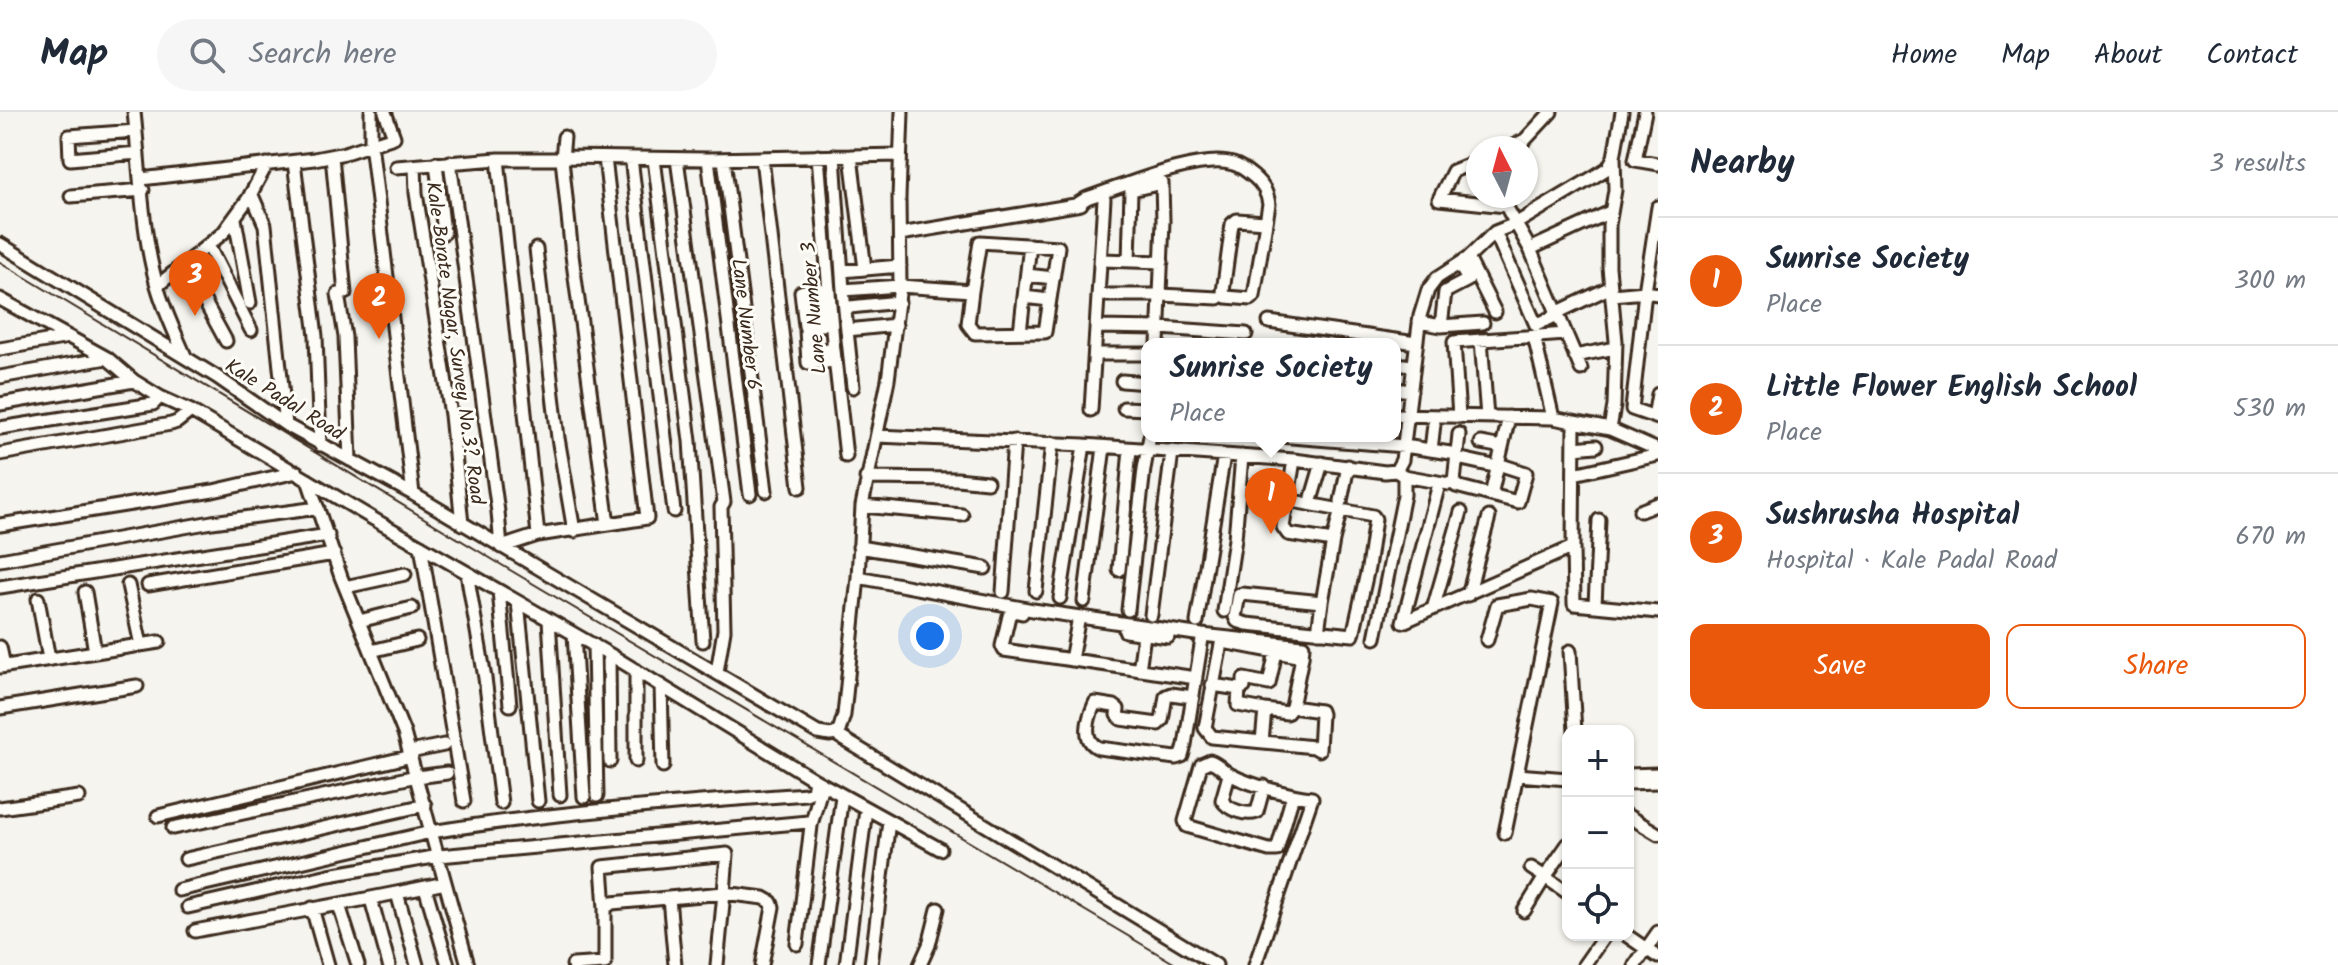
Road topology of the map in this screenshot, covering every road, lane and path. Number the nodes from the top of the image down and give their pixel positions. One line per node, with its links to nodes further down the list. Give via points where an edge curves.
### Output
1 (134, 112): 8 (street)
2 (371, 112): 12 (street)
3 (385, 112): 12 (street, via 394,137)
4 (902, 112): 14 (street)
5 (1551, 112): 10 (street)
6 (1622, 112): 20 (street)
7 (1645, 112): 30 (street, via 1635,160)
8 (136, 131): 9 (street); 13 (street)
9 (99, 134): 15 (street); 15 (street, via 69,136 70,159)
10 (1529, 136)
11 (564, 137): 25 (street)
12 (371, 143): 16 (street); 184 (street)
13 (138, 153): 15 (street); 38 (street)
14 (900, 155): 19 (street); 53 (street)
15 (101, 156)
16 (332, 156): 31 (street); 170 (street, via 345,293 338,294)
17 (818, 156): 18 (street); 23 (street); 166 (street, Lane Number 3, via 824,289)
18 (834, 156): 19 (street); 66 (street)
19 (851, 156): 65 (street)
20 (1614, 157): 47 (street); 50 (street, via 1608,168)
21 (605, 158): 22 (street); 25 (street); 200 (street, via 647,518)
22 (631, 158): 26 (street); 193 (street)
23 (762, 158): 29 (street); 182 (street)
24 (498, 159): 25 (street); 32 (street); 204 (street)
25 (562, 159): 200 (street)
26 (654, 159): 27 (street); 250 (street, via 690,441)
27 (677, 159): 28 (street); 266 (street, via 724,502 724,630)
28 (708, 159): 29 (street); 185 (street, Lane Number 6)
29 (724, 159): 183 (street)
30 (1657, 160)
31 (294, 162): 34 (street); 152 (street, via 316,336)
32 (450, 162): 33 (street); 207 (street)
33 (436, 163): 35 (street); 52 (street)
34 (267, 164): 38 (street); 40 (street)
35 (415, 166): 37 (street); 199 (street, Kale Borate Nagar, Survey No.3? Road)
36 (1466, 166): 43 (street, via 1453,171 1439,199)
37 (396, 167)
38 (142, 184): 41 (street); 69 (street)
39 (1131, 190): 42 (street); 60 (street); 62 (street, via 1162,183)
40 (251, 193): 48 (street); 142 (street, via 265,225)
41 (71, 196)
42 (1104, 199): 44 (street); 59 (street)
43 (1466, 202)
44 (1076, 205): 49 (street, via 1186,166 1223,162 1248,171 1263,186 1269,204); 53 (street)
45 (1658, 207): 74 (street)
46 (1507, 208): 50 (street)
47 (1610, 212): 58 (street); 73 (street)
48 (235, 219): 55 (street); 83 (street)
49 (1265, 222): 49 (street, via 1232,224 1226,297 1253,298)
50 (1515, 224): 51 (street); 58 (street)
51 (1495, 232): 61 (street); 86 (street, via 1536,325)
52 (444, 233)
53 (900, 234): 64 (street)
54 (0, 244): 113 (street, Kale Padal Road)
55 (208, 245): 63 (street); 94 (street)
56 (1030, 245): 67 (street); 68 (street, via 1058,247); 72 (street, via 980,242)
57 (536, 249): 202 (street)
58 (1530, 249): 86 (street)
59 (1102, 260): 60 (street); 76 (street)
60 (1129, 261): 62 (street)
61 (1464, 261): 85 (street); 88 (street, via 1428,290); 91 (street, via 1468,280 1445,292)
62 (1162, 262): 77 (street)
63 (184, 264): 69 (street); 104 (street)
64 (900, 266): 65 (street); 70 (street)
65 (865, 269): 66 (street)
66 (842, 271): 71 (street)
67 (1027, 275): 68 (street); 78 (street)
68 (1053, 278): 81 (street)
69 (157, 286): 113 (street)
70 (900, 286): 71 (street); 72 (street); 82 (street)
71 (843, 290): 95 (street)
72 (972, 291): 96 (street, via 970,329)
73 (1611, 291): 74 (street); 86 (street); 107 (street)
74 (1645, 292): 75 (street); 138 (street, via 1632,409)
75 (1658, 294)
76 (1099, 295): 77 (street); 92 (street)
77 (1161, 295): 79 (street); 93 (street)
78 (1024, 297): 81 (street); 96 (street)
79 (1218, 298)
80 (0, 299): 100 (street)
81 (1049, 300): 96 (street, via 1045,332)
82 (899, 302): 84 (street); 90 (street)
83 (250, 303)
84 (850, 307)
85 (1495, 312)
86 (1557, 314): 98 (street)
87 (1269, 322): 102 (street)
88 (1419, 322): 91 (street); 106 (street)
89 (1483, 323): 91 (street)
90 (896, 325): 95 (street); 127 (street)
91 (1441, 326)
92 (1097, 327): 93 (street); 109 (street)
93 (1160, 328): 97 (street); 101 (street)
94 (251, 330)
95 (847, 330): 121 (street)
96 (1020, 332)
97 (1246, 334)
98 (1566, 334): 99 (street); 111 (street)
99 (1534, 336): 103 (street); 139 (street)
100 (69, 337): 108 (street); 112 (street)
101 (1159, 338)
102 (1381, 338)
103 (1481, 340): 135 (street, via 1454,342); 136 (street)
104 (226, 341)
105 (1401, 341): 106 (street)
106 (1416, 343): 115 (street)
107 (1615, 348): 111 (street); 144 (street)
108 (0, 349)
109 (1096, 354): 110 (street); 131 (street)
110 (1141, 354)
111 (1575, 356): 116 (street)
112 (107, 358): 117 (street); 118 (street)
113 (186, 358): 142 (street, Kale Padal Road)
114 (1401, 365): 115 (street)
115 (1413, 366): 123 (street)
116 (1581, 369)
117 (0, 377)
118 (134, 381): 125 (street); 126 (street)
119 (1122, 381): 120 (street)
120 (1141, 383)
121 (853, 387)
122 (1401, 390): 123 (street)
123 (1411, 391): 134 (street)
124 (1658, 394): 138 (street)
125 (160, 397): 132 (street); 143 (street, via 153,404)
126 (0, 404)
127 (883, 405): 128 (street); 146 (street)
128 (868, 406)
129 (1124, 408): 130 (street)
130 (1141, 409)
131 (1091, 410)
132 (191, 411): 164 (street, via 171,424); 169 (street)
133 (1401, 416): 134 (street)
134 (1408, 417): 135 (street); 154 (street)
135 (1459, 417): 136 (street)
136 (1487, 417): 137 (street)
137 (1509, 417): 139 (street); 157 (street)
138 (1656, 417)
139 (1553, 418): 140 (street)
140 (1574, 422): 144 (street); 158 (street)
141 (1434, 424): 161 (street)
142 (286, 425): 152 (street, Kale Padal Road)
143 (0, 428)
144 (1610, 429): 163 (street)
145 (1459, 434): 168 (street)
146 (877, 436): 147 (street); 178 (street)
147 (1014, 441): 150 (street); 224 (street)
148 (1150, 442): 160 (street)
149 (1354, 442): 154 (street)
150 (1052, 443): 153 (street); 222 (street)
151 (1481, 443): 157 (street)
152 (320, 445): 170 (street, Kale Padal Road)
153 (1084, 445): 156 (street); 226 (street)
154 (1404, 446): 161 (street); 176 (street)
155 (1596, 446): 158 (street)
156 (1104, 447): 159 (street); 228 (street)
157 (1502, 447): 174 (street)
158 (1574, 448): 177 (street)
159 (1130, 449): 160 (street); 213 (street)
160 (1149, 450): 162 (street); 235 (street)
161 (1431, 450): 168 (street)
162 (1172, 452): 165 (street); 238 (street)
163 (1658, 453): 177 (street)
164 (0, 454)
165 (1224, 455): 167 (street); 242 (street)
166 (846, 456)
167 (1242, 456): 171 (street); 236 (street)
168 (1457, 456): 174 (street); 186 (street, via 1454,484)
169 (274, 459): 175 (street); 179 (street)
170 (350, 460): 184 (street, Kale Padal Road)
171 (1294, 460): 172 (street); 188 (street)
172 (1322, 463): 173 (street); 187 (street)
173 (1348, 466): 176 (street); 190 (street)
174 (1498, 466): 186 (street); 186 (street, via 1527,475 1518,502)
175 (297, 472): 179 (street); 180 (street)
176 (1400, 474): 233 (street, via 1444,486 1403,622); 247 (street, via 1404,495)
177 (1574, 474): 209 (street)
178 (866, 478): 181 (street); 191 (street)
179 (271, 480): 201 (street)
180 (308, 480): 192 (street); 206 (street)
181 (987, 482)
182 (800, 487)
183 (766, 491)
184 (413, 494): 199 (street, Kale Padal Road)
185 (750, 494)
186 (1491, 495)
187 (1312, 497)
188 (1287, 500): 190 (street); 205 (street, via 1283,527 1288,534)
189 (1658, 504): 194 (street)
190 (1341, 505): 205 (street); 243 (street, via 1373,516 1368,568 1353,635)
191 (862, 506): 196 (street); 208 (street)
192 (318, 508): 203 (street); 211 (street)
193 (674, 511)
194 (1640, 511)
195 (1461, 512): 233 (street)
196 (962, 515)
197 (1489, 517): 225 (street)
198 (1599, 520): 231 (street)
199 (462, 524): 207 (street, Kale Padal Road)
200 (608, 524): 202 (street)
201 (0, 525)
202 (574, 531): 204 (street)
203 (328, 535): 210 (street); 219 (street)
204 (538, 535): 207 (street)
205 (1333, 541): 230 (street)
206 (421, 546): 214 (street); 300 (street)
207 (501, 547): 266 (street, Kale Padal Road)
208 (859, 547): 212 (street); 216 (street)
209 (1573, 547): 225 (street); 231 (street, via 1574,604)
210 (334, 554): 218 (street); 220 (street)
211 (0, 560)
212 (985, 568)
213 (1119, 570)
214 (467, 573): 221 (street); 302 (street)
215 (405, 574): 220 (street)
216 (858, 577): 234 (street); 278 (street, via 844,715)
217 (128, 585): 252 (street)
218 (148, 585)
219 (0, 587)
220 (345, 587): 240 (street)
221 (499, 591): 229 (street); 273 (street)
222 (1036, 591)
223 (85, 592): 257 (street)
224 (1003, 592)
225 (1468, 595): 233 (street)
226 (1060, 598)
227 (38, 599): 261 (street)
228 (1084, 601)
229 (518, 602): 239 (street); 301 (street)
230 (1322, 602): 243 (street); 243 (street, via 1242,594 1235,617)
231 (1595, 605): 237 (street)
232 (412, 608): 240 (street)
233 (1433, 609)
234 (1020, 610): 241 (street); 246 (street); 262 (street, via 1009,616 1004,650)
235 (1128, 610)
236 (1224, 611)
237 (1658, 612)
238 (1151, 615)
239 (549, 620): 244 (street); 296 (street)
240 (359, 621): 255 (street)
241 (1078, 622): 245 (street); 262 (street)
242 (1197, 622)
243 (1318, 632)
244 (574, 634): 253 (street); 253 (street, via 590,796)
245 (1144, 635): 246 (street); 265 (street)
246 (1202, 638): 260 (street, via 1300,645); 267 (street)
247 (1375, 638)
248 (417, 640): 255 (street)
249 (1487, 640): 288 (street, via 1497,605 1532,599 1552,603)
250 (703, 641)
251 (159, 642): 252 (street)
252 (141, 645): 257 (street)
253 (594, 645): 259 (street)
254 (0, 647): 263 (street)
255 (371, 651): 281 (street)
256 (1570, 651): 277 (street)
257 (95, 652): 261 (street)
258 (1276, 652): 260 (street); 269 (street, via 1223,642); 271 (street, via 1269,684 1244,679)
259 (609, 654): 264 (street); 282 (street)
260 (1302, 657): 274 (street)
261 (49, 659): 263 (street)
262 (1071, 660): 265 (street)
263 (2, 666)
264 (636, 670): 268 (street); 283 (street)
265 (1139, 670): 267 (street)
266 (717, 672): 278 (street, Kale Padal Road, via 818,733)
267 (1196, 678): 272 (street)
268 (661, 685): 284 (street); 292 (street)
269 (1212, 685): 271 (street); 279 (street, via 1204,723 1209,735)
270 (137, 686): 275 (street)
271 (1239, 689): 276 (street, via 1238,705)
272 (1193, 697): 272 (street, via 1179,758 1099,748 1089,741 1095,703 1114,706 1121,719 1158,724 1166,696)
273 (510, 705)
274 (1292, 707): 276 (street, via 1287,713); 279 (street, via 1320,711 1319,750)
275 (0, 708)
276 (1265, 710): 279 (street)
277 (1575, 725)
278 (835, 734): 356 (street, Kale Padal Road)
279 (1262, 742)
280 (444, 745): 281 (street)
281 (411, 754): 290 (street); 306 (street)
282 (610, 761)
283 (636, 761)
284 (663, 766)
285 (447, 773): 290 (street)
286 (1658, 774): 289 (street)
287 (1229, 775): 295 (street); 295 (street, via 1222,800 1234,809 1257,812); 297 (street, via 1218,763 1201,765 1187,826 1277,850)
288 (1517, 775): 291 (street); 312 (street)
289 (1634, 775)
290 (417, 776): 303 (street); 310 (street)
291 (1562, 779)
292 (818, 782): 298 (street); 309 (street); 311 (street, via 806,794)
293 (1658, 782): 294 (street)
294 (1634, 783)
295 (1264, 786): 297 (street)
296 (560, 795)
297 (1293, 795): 357 (street, via 1312,798)
298 (842, 796): 305 (street); 352 (street)
299 (79, 797): 304 (street)
300 (464, 801)
301 (538, 801)
302 (501, 803)
303 (425, 805): 311 (street); 317 (street)
304 (0, 808)
305 (866, 809): 307 (street); 353 (street)
306 (158, 816)
307 (889, 821): 314 (street); 354 (street)
308 (1634, 822): 313 (street)
309 (811, 825): 316 (street); 338 (street)
310 (173, 828)
311 (431, 832): 316 (street); 323 (street)
312 (1505, 833)
313 (1658, 834)
314 (940, 849)
315 (1562, 853): 319 (street)
316 (439, 856): 320 (street); 329 (street)
317 (186, 859)
318 (1531, 868): 319 (street)
319 (1545, 877): 322 (street); 333 (street)
320 (445, 883): 321 (street); 347 (street)
321 (425, 887): 324 (street); 346 (street)
322 (1562, 889)
323 (179, 890)
324 (397, 893): 327 (street); 345 (street)
325 (724, 893): 326 (street); 331 (street, via 727,854 602,867); 350 (street); 351 (street, via 771,902)
326 (669, 898): 331 (street); 349 (street)
327 (371, 899): 328 (street); 344 (street)
328 (339, 905): 330 (street); 343 (street)
329 (188, 907)
330 (312, 908): 334 (street); 342 (street)
331 (605, 908): 341 (street)
332 (938, 909): 355 (street)
333 (1524, 911)
334 (195, 931)
335 (1658, 932): 339 (street)
336 (1601, 941): 358 (street)
337 (1634, 941): 339 (street)
338 (797, 944)
339 (1646, 949): 340 (street); 359 (street)
340 (1658, 957)
341 (605, 964): 348 (street)
342 (326, 965)
343 (358, 965)
344 (389, 965)
345 (417, 965)
346 (448, 965)
347 (468, 965)
348 (573, 965)
349 (675, 965)
350 (717, 965)
351 (762, 965)
352 (819, 965)
353 (846, 965)
354 (871, 965)
355 (920, 965)
356 (1216, 965)
357 (1255, 965)
358 (1584, 965)
359 (1635, 965)

